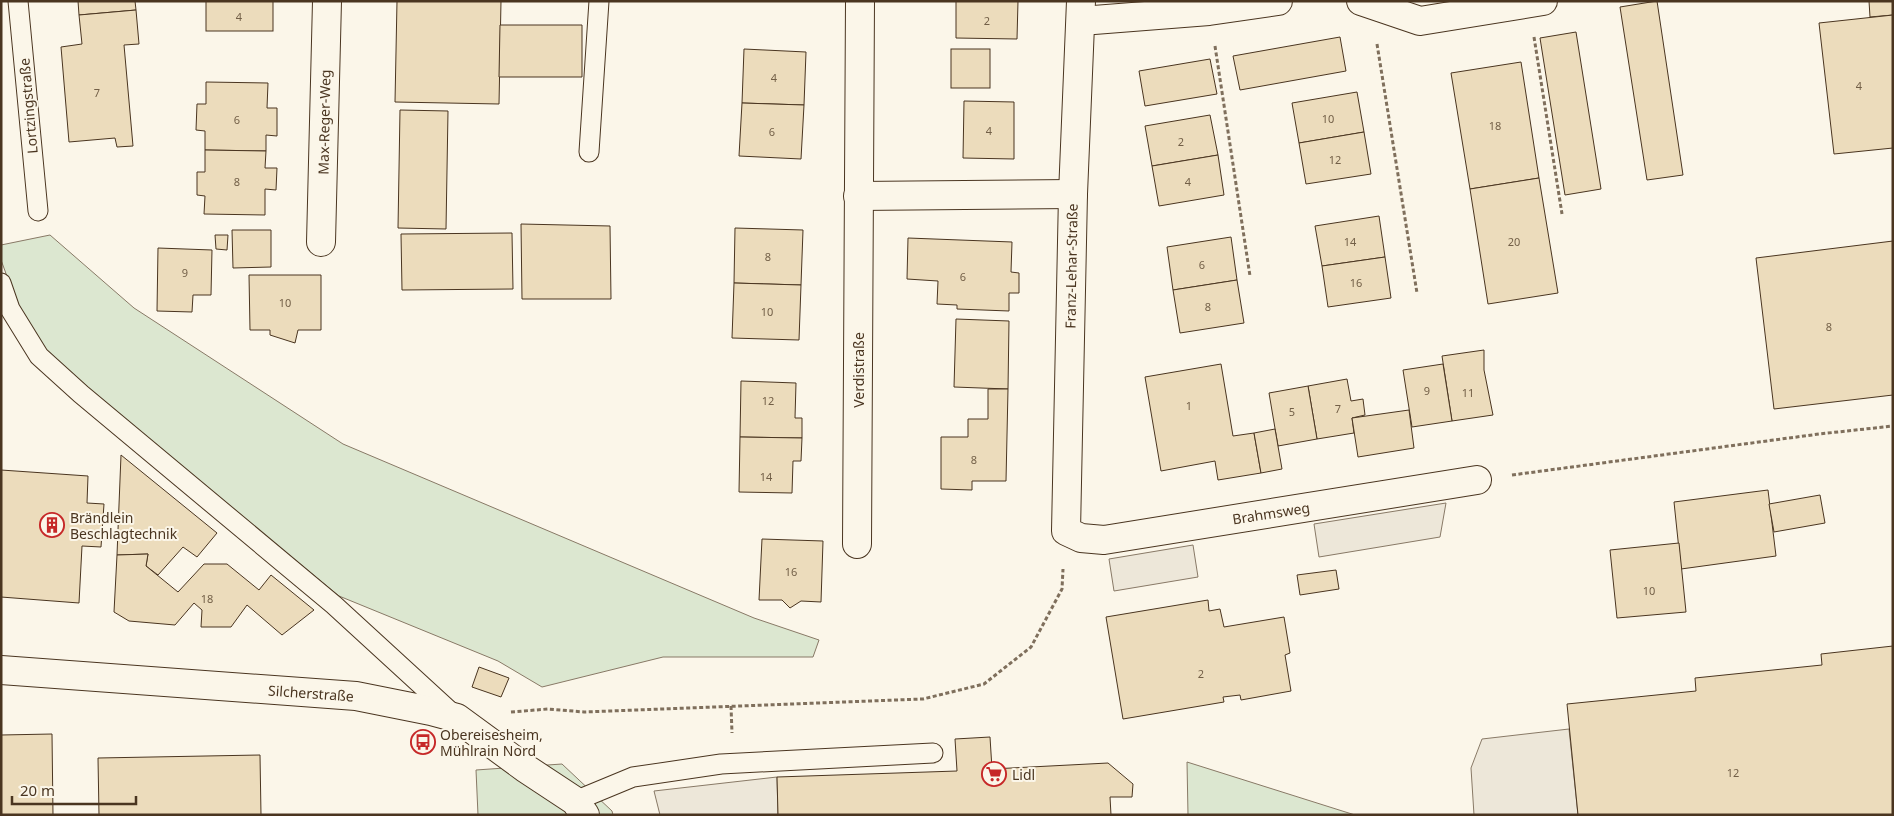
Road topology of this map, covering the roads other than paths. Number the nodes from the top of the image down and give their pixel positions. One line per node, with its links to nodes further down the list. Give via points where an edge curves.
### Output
1 (18, 1): 12 (lane, Lortzingstraße)
2 (327, 1): 13 (street, Max-Reger-Weg)
3 (599, 1): 9 (lane)
4 (860, 1): 11 (street, Verdistraße)
5 (1278, 1): 8 (street, via 1210,11)
6 (1535, 2): 7 (street, via 1420,21)
7 (1365, 3)
8 (1081, 11): 10 (street, Franz-Lehar-Straße)
9 (588, 152)
10 (1073, 194): 11 (street); 16 (street, Franz-Lehar-Straße)
11 (858, 196): 17 (street, Verdistraße)
12 (38, 211)
13 (321, 242)
14 (1, 283): 19 (lane, via 10,309 40,356 80,394 334,605)
15 (1477, 480): 16 (street, Brahmsweg, via 1104,540 1081,538)
16 (1066, 531)
17 (857, 544)
18 (1, 670): 19 (street, Silcherstraße, via 356,696)
19 (457, 718): 21 (street, Silcherstraße)
20 (933, 753): 21 (lane, via 721,764 633,776)
21 (580, 808)

